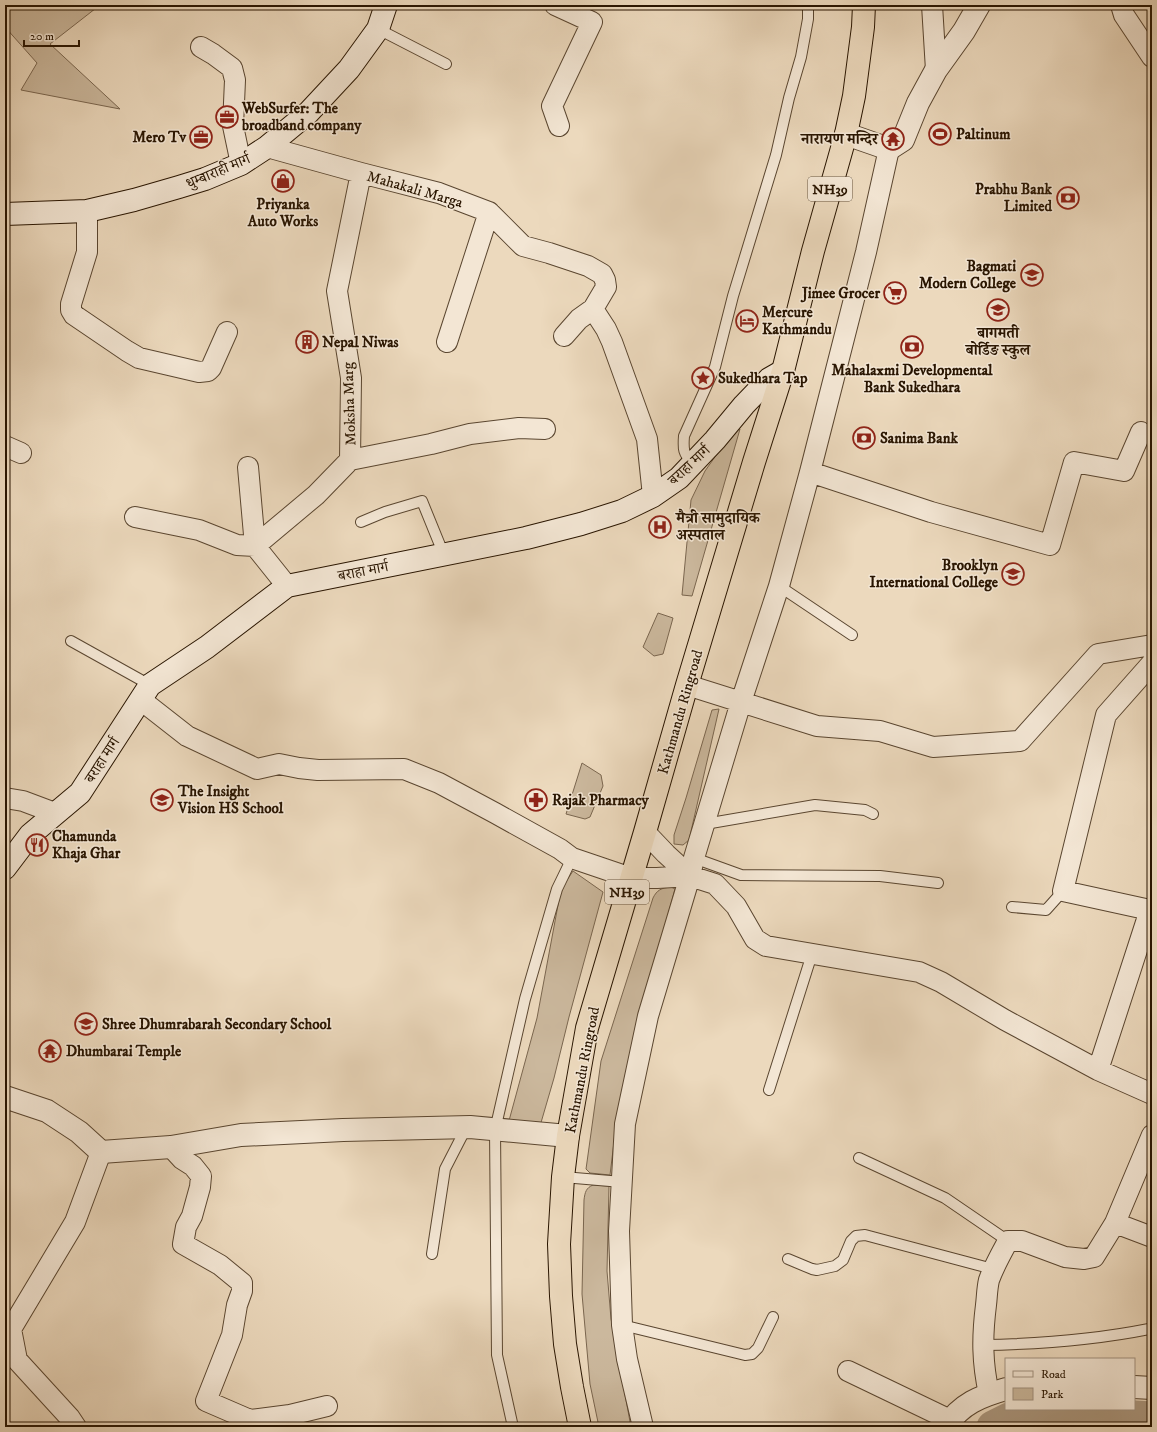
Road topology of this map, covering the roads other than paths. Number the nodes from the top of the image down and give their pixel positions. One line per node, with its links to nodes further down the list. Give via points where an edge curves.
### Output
1 (386, 5): 8 (main road, धुम्बाराही मार्ग)
2 (555, 5): 13 (street, via 592,22 552,106)
3 (808, 5): 30 (lane, via 801,57 776,155 733,296 715,367 684,436 683,447 686,456)
4 (864, 5): 14 (highway, Kathmandu Ringroad / NH39, via 854,96)
5 (932, 5): 12 (street)
6 (979, 5): 12 (main road)
7 (1121, 5): 10 (street, via 1124,16)
8 (378, 29): 11 (lane); 15 (main road, धुम्बाराही मार्ग, via 349,69 313,108)
9 (201, 47): 17 (street, via 232,68 235,80 233,126)
10 (1152, 57)
11 (446, 64)
12 (936, 70): 16 (main road, via 918,103 903,140)
13 (560, 126)
14 (846, 134): 16 (main road); 26 (highway, Kathmandu Ringroad / NH39)
15 (267, 147): 17 (main road, धुम्बाराही मार्ग); 18 (street, Mahakali Marga)
16 (889, 149): 32 (street, via 866,252)
17 (240, 164): 19 (main road, धुम्बाराही मार्ग, via 179,187)
18 (361, 173): 20 (street, Mahakali Marga, via 439,193); 29 (street, Moksha Marg, via 337,291 351,378)
19 (87, 211): 21 (main road, धुम्बाराही मार्ग); 23 (street, via 87,252 71,304 74,315 139,358 199,372 211,368)
20 (489, 212): 22 (street, Mahakali Marga, via 523,246 588,266 602,274 606,287); 25 (street)
21 (5, 214)
22 (593, 309): 24 (street, Mahakali Marga, via 579,319); 33 (street, via 612,342 647,439)
23 (226, 332)
24 (564, 336)
25 (447, 342)
26 (783, 371): 30 (main road, बराहा मार्ग, via 769,379); 44 (highway, Kathmandu Ringroad / NH39)
27 (545, 429): 29 (street, via 519,428 470,434)
28 (1141, 432): 32 (street, via 1124,471 1074,462 1050,544 931,512)
29 (350, 460): 36 (street, Moksha Marg, via 316,495)
30 (693, 463): 33 (main road, बराहा मार्ग, via 679,478)
31 (248, 467): 36 (street)
32 (810, 472): 39 (street)
33 (653, 496): 37 (main road, बराहा मार्ग, via 622,511 581,524)
34 (135, 517): 36 (street, via 199,530 237,545)
35 (361, 522): 37 (lane, via 422,501)
36 (254, 546): 38 (street)
37 (444, 555): 38 (main road, बराहा मार्ग)
38 (287, 586): 45 (main road, बराहा मार्ग)
39 (779, 586): 40 (lane); 46 (street)
40 (852, 635)
41 (71, 641): 45 (lane)
42 (1152, 645): 46 (street, via 1098,654 1020,741 932,747 880,731 817,726)
43 (1152, 663): 57 (street, via 1106,715)
44 (687, 685): 46 (street); 51 (highway, Kathmandu Ringroad / NH39)
45 (145, 692): 48 (main road, बराहा मार्ग, via 80,793); 52 (street, via 187,736 257,769 279,764 318,770 404,769 439,783 495,812 560,848)
46 (741, 702): 50 (street)
47 (5, 798): 48 (street, via 22,801)
48 (55, 813): 54 (main road, बराहा मार्ग, via 30,835)
49 (873, 814): 50 (lane, via 865,810 815,805)
50 (705, 824): 53 (street)
51 (645, 832): 53 (street, via 666,854); 55 (highway, Kathmandu Ringroad / NH39)
52 (572, 858): 55 (street); 67 (lane, via 556,889 525,999)
53 (692, 867): 55 (street, via 658,878); 56 (lane, via 741,875 880,876); 61 (street, via 715,884 736,906 755,939 766,946); 74 (street, via 648,1016 634,1078 625,1124)
54 (5, 868)
55 (631, 878): 69 (highway, Kathmandu Ringroad / NH39, via 587,1028)
56 (938, 883)
57 (1063, 891): 58 (lane, via 1046,910); 59 (street)
58 (1012, 907)
59 (1151, 910): 60 (street)
60 (1147, 940): 62 (street)
61 (812, 954): 62 (street, via 918,972 941,982); 63 (lane)
62 (1098, 1070): 64 (street)
63 (769, 1090)
64 (1152, 1094)
65 (5, 1097): 71 (main road, via 47,1111 79,1132)
66 (470, 1127): 67 (main road); 70 (main road, via 240,1135); 78 (lane, via 463,1134 445,1169)
67 (495, 1130): 69 (main road); 93 (lane, via 497,1355)
68 (1152, 1135): 75 (street)
69 (568, 1136): 73 (highway, Kathmandu Ringroad / NH39)
70 (171, 1147): 71 (main road); 90 (street, via 201,1176 192,1216 186,1227 184,1244 220,1265 242,1283 232,1335 206,1401 250,1420 290,1415)
71 (101, 1152): 85 (street, via 75,1222 12,1330)
72 (859, 1158): 77 (lane, via 945,1198)
73 (563, 1177): 74 (lane); 94 (highway, Kathmandu Ringroad / NH39, via 559,1244 561,1296 565,1344)
74 (622, 1182): 82 (street, via 619,1231)
75 (1115, 1223): 76 (street); 77 (street, via 1094,1257 1084,1259 1065,1257 1022,1241)
76 (1152, 1237)
77 (1008, 1241): 80 (street)
78 (432, 1254)
79 (788, 1259): 80 (lane, via 817,1270 835,1266 843,1260 851,1240 856,1236 865,1235)
80 (993, 1269): 84 (street, via 988,1282)
81 (773, 1317): 82 (lane, via 758,1348 752,1354 746,1355)
82 (622, 1325): 95 (street)
83 (1149, 1329): 84 (lane, via 1116,1336)
84 (983, 1345): 89 (street, via 984,1370)
85 (11, 1356): 92 (street)
86 (848, 1371): 91 (street)
87 (1135, 1387): 88 (main road)
88 (1152, 1388)
89 (998, 1392): 91 (main road, via 973,1400 959,1410)
90 (327, 1406)
91 (948, 1423)
92 (76, 1427)
93 (512, 1427)
94 (580, 1427)
95 (643, 1427)

